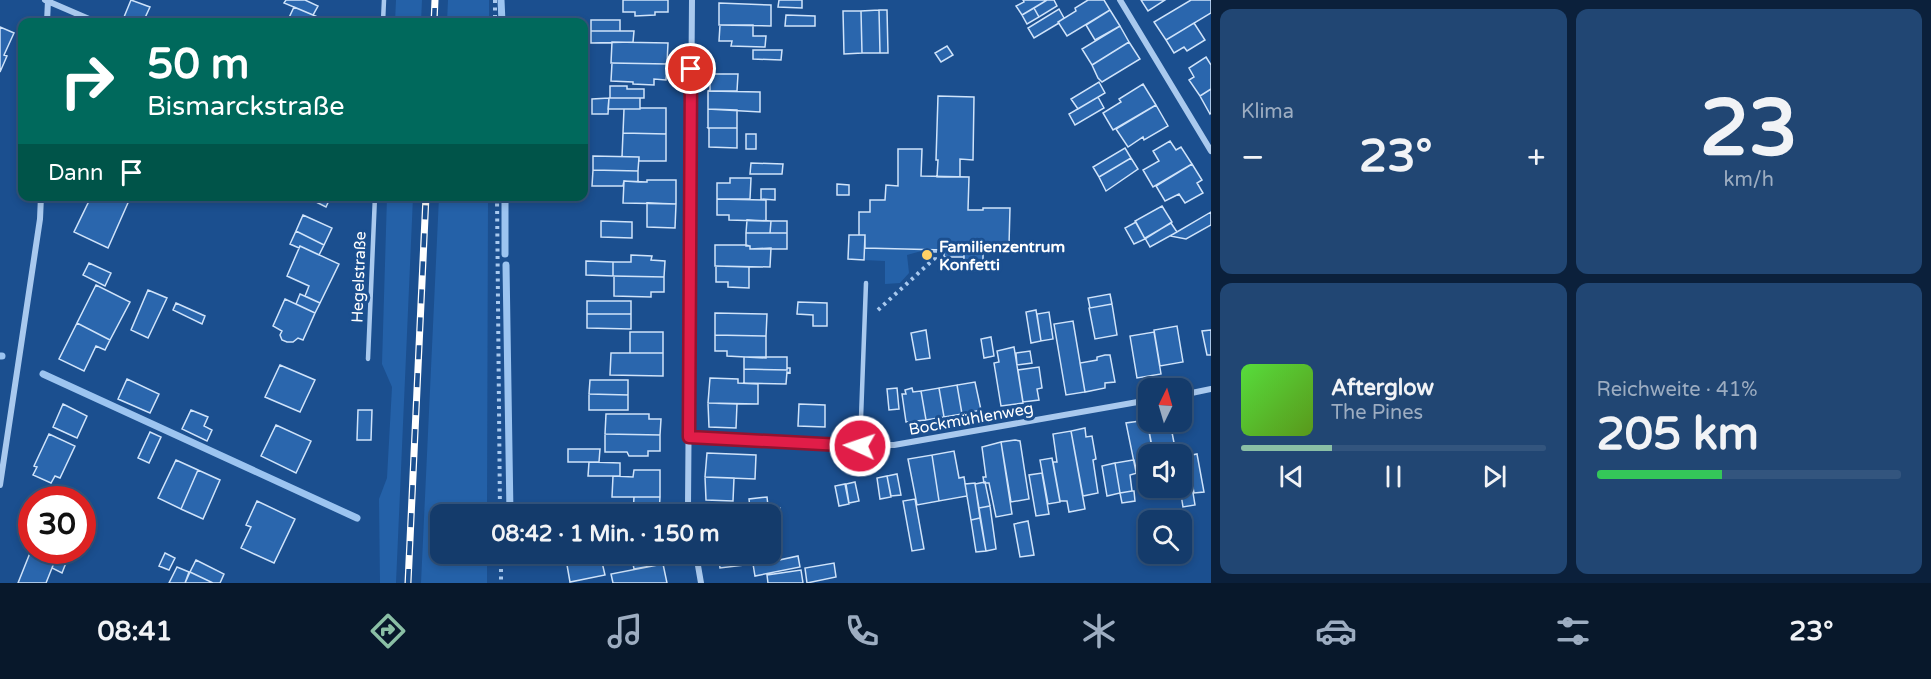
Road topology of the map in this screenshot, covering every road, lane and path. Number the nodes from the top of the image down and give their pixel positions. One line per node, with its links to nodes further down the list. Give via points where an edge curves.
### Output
1 (47, 0): 6 (street); 7 (street)
2 (384, 0): 8 (lane)
3 (495, 0): 9 (path)
4 (692, 0): 21 (street)
5 (1120, 0): 10 (street)
6 (47, 18)
7 (87, 18)
8 (383, 18)
9 (495, 18)
10 (1211, 151)
11 (41, 201): 23 (street)
12 (375, 201): 17 (lane, Hegelstraße)
13 (497, 201): 24 (path)
14 (935, 250): 16 (path, via 935,258)
15 (866, 283): 16 (lane)
16 (864, 323): 22 (lane)
17 (368, 359)
18 (1211, 389): 19 (street)
19 (1192, 392)
20 (1138, 402): 22 (street, Bockmühlenweg, via 916,442)
21 (689, 437): 22 (street, Bockmühlenweg); 25 (street)
22 (860, 446)
23 (0, 485)
24 (500, 504)
25 (688, 504)
26 (501, 564): 28 (path)
27 (698, 564): 29 (street)
28 (501, 583)
29 (701, 583)

